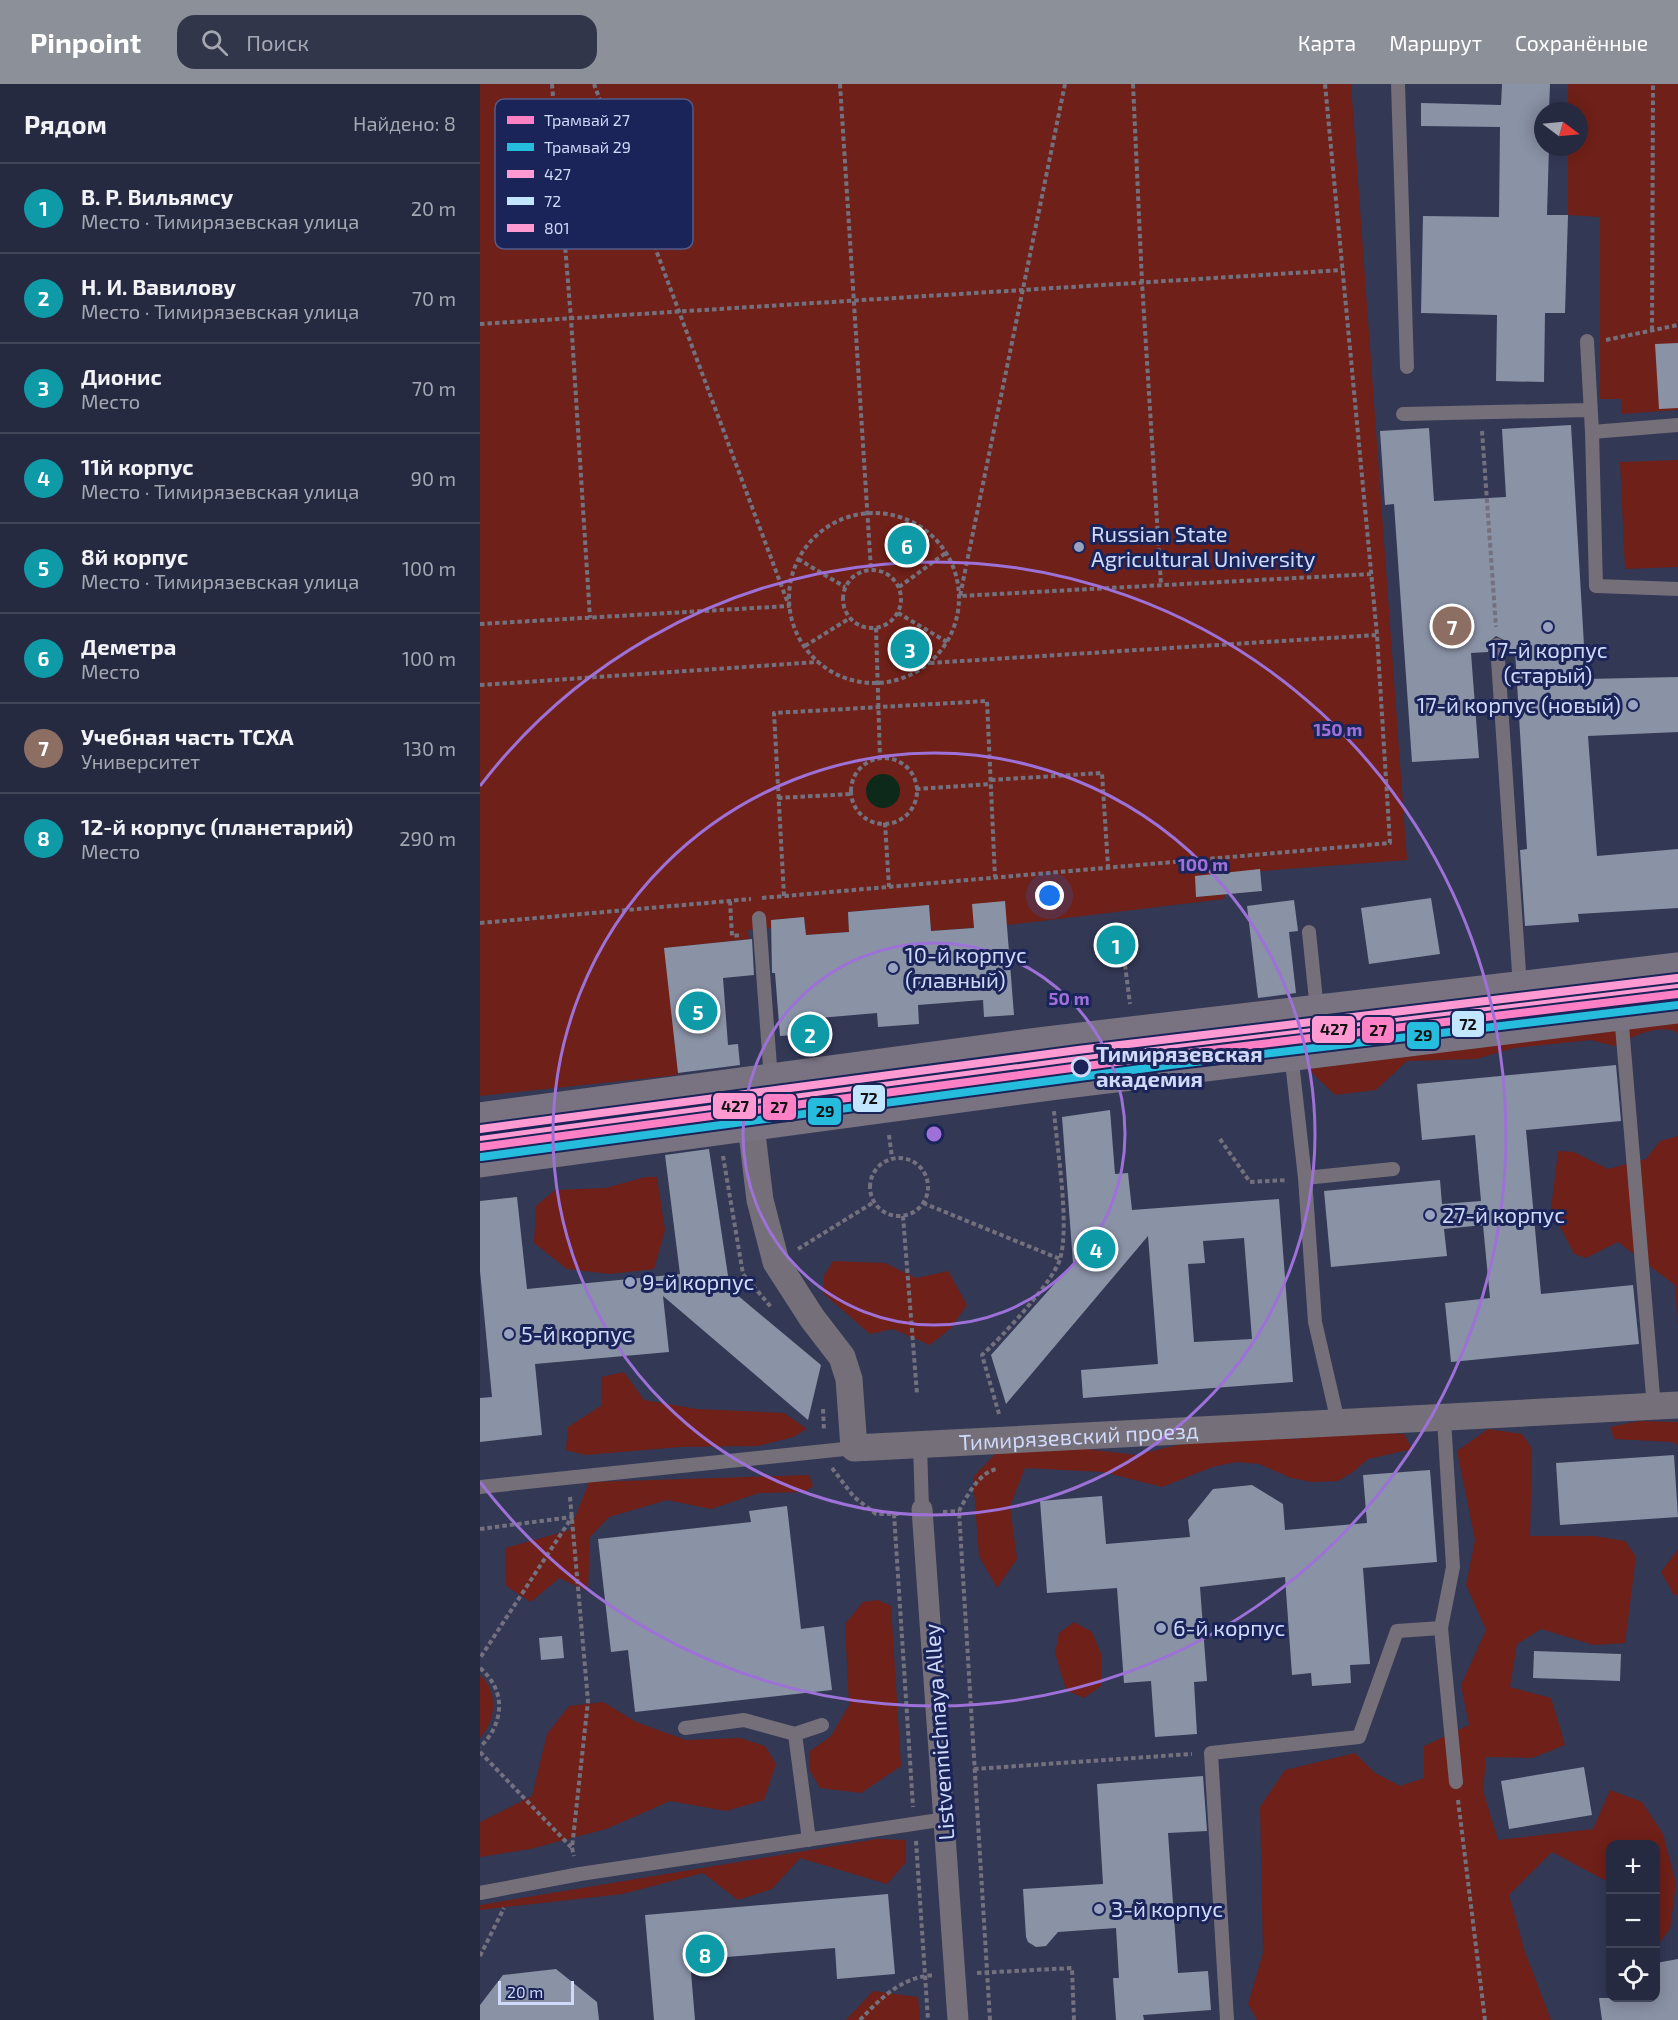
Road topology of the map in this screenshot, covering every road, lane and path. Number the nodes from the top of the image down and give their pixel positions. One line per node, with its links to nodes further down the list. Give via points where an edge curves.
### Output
1 (552, 84): 9 (path)
2 (594, 84): 10 (path)
3 (840, 84): 16 (path)
4 (1065, 84): 15 (path)
5 (1133, 84): 14 (path)
6 (1325, 84): 13 (path)
7 (1398, 84): 23 (lane)
8 (1653, 84): 21 (path)
9 (553, 99)
10 (600, 99)
11 (565, 249): 18 (path)
12 (656, 249): 17 (path)
13 (1342, 270): 14 (path); 33 (path)
14 (1142, 282): 15 (path); 34 (path)
15 (1023, 290): 16 (path); 38 (path)
16 (854, 301): 17 (path); 29 (path)
17 (679, 311): 18 (path); 39 (path)
18 (571, 319): 19 (path); 41 (path)
19 (480, 324)
20 (1678, 325): 21 (path)
21 (1652, 330): 22 (path)
22 (1587, 341): 24 (lane)
23 (1407, 367)
24 (1590, 410): 25 (lane); 28 (lane)
25 (1481, 412): 26 (lane); 47 (path)
26 (1403, 414)
27 (1678, 425): 28 (lane)
28 (1592, 432): 37 (lane, via 1596,586)
29 (867, 512): 30 (path, via 913,521 932,534); 31 (path, via 827,527 810,541); 32 (path)
30 (947, 552): 35 (path); 38 (path)
31 (798, 559): 36 (path); 39 (path, via 790,582)
32 (871, 570): 35 (path, via 887,574); 36 (path, via 856,575)
33 (1371, 574): 34 (path); 45 (path)
34 (1161, 585): 38 (path)
35 (899, 586): 40 (path, via 902,600)
36 (845, 587): 42 (path, via 843,603)
37 (1678, 589)
38 (960, 596): 46 (path, via 957,620)
39 (789, 606): 41 (path); 48 (path)
40 (898, 613): 44 (path, via 885,626); 46 (path)
41 (590, 618): 43 (path)
42 (850, 618): 44 (path, via 861,626); 48 (path)
43 (480, 624)
44 (876, 628): 51 (path)
45 (1377, 635): 50 (path); 60 (path, via 1390,843)
46 (947, 642): 50 (path)
47 (1497, 645): 71 (lane)
48 (804, 646): 49 (path)
49 (819, 662): 51 (path, via 847,678); 52 (path)
50 (929, 663): 51 (path, via 905,677)
51 (879, 683): 53 (path)
52 (480, 685)
53 (880, 707): 54 (path); 55 (path, via 987,701); 58 (path, via 774,713)
54 (880, 758): 56 (path, via 904,765); 57 (path, via 856,773)
55 (991, 782): 56 (path); 60 (path, via 1102,773); 61 (path)
56 (916, 789): 59 (path, via 908,813)
57 (851, 794): 58 (path); 59 (path, via 860,814)
58 (778, 798): 63 (path)
59 (885, 824): 62 (path)
60 (1108, 866): 61 (path)
61 (996, 877): 62 (path)
62 (889, 887): 63 (path)
63 (784, 896): 64 (path)
64 (730, 901): 66 (path); 68 (path, via 732,936)
65 (759, 918): 77 (lane)
66 (480, 923)
67 (1309, 932): 76 (lane)
68 (748, 934)
69 (1125, 965): 74 (path)
70 (1678, 969): 71 (main road)
71 (1520, 987): 76 (main road)
72 (1678, 988): 76 (lane)
73 (1678, 1007): 75 (main road)
74 (1131, 1009)
75 (1620, 1014): 76 (main road); 97 (lane)
76 (1296, 1028): 77 (main road); 77 (main road); 87 (lane)
77 (754, 1098): 79 (main road); 82 (lane); 85 (main road); 92 (street, via 760,1200)
78 (1053, 1105): 91 (path, via 1063,1219)
79 (480, 1119)
80 (888, 1127): 84 (path)
81 (1220, 1139): 87 (path, via 1250,1182)
82 (480, 1140)
83 (722, 1146): 93 (path)
84 (892, 1158): 88 (path, via 883,1162 870,1180); 89 (path, via 914,1161 924,1171 927,1193)
85 (480, 1161)
86 (1393, 1170): 87 (lane)
87 (1305, 1179): 99 (lane, via 1315,1322)
88 (874, 1202): 90 (path, via 882,1211); 92 (path)
89 (923, 1203): 90 (path); 91 (path)
90 (903, 1216): 95 (path)
91 (1060, 1259): 100 (path, via 1004,1335 982,1355 998,1413 1023,1414)
92 (777, 1262): 93 (path); 102 (street, via 842,1357 849,1379)
93 (747, 1282): 94 (path)
94 (774, 1309)
95 (917, 1394)
96 (825, 1400): 103 (path, via 822,1419)
97 (1666, 1407): 98 (street, Тимирязевский проезд)
98 (1444, 1419): 99 (street, Тимирязевский проезд); 112 (lane, via 1453,1568)
99 (1338, 1422): 100 (street, Тимирязевский проезд)
100 (1024, 1438): 101 (street, Тимирязевский проезд)
101 (920, 1444): 102 (street, Тимирязевский проезд); 107 (lane, Listvennichnaya Alley)
102 (854, 1448): 103 (lane, Тимирязевский проезд)
103 (827, 1451): 105 (lane, Тимирязевский проезд); 108 (path, via 832,1470 854,1497)
104 (1000, 1468): 120 (path, via 989,1470 958,1511)
105 (568, 1476): 106 (lane, Тимирязевский проезд); 110 (path)
106 (480, 1487)
107 (922, 1509): 122 (street, Listvennichnaya Alley)
108 (876, 1514)
109 (894, 1514): 123 (path)
110 (572, 1517): 111 (path); 113 (path); 125 (path, via 588,1701)
111 (480, 1529)
112 (1441, 1628): 119 (lane, via 1397,1631 1359,1737); 121 (lane)
113 (480, 1658)
114 (480, 1668): 118 (path, via 497,1689 500,1706 498,1723)
115 (822, 1725): 117 (lane)
116 (685, 1728): 117 (lane, via 744,1720)
117 (795, 1734): 124 (lane)
118 (480, 1750): 125 (path)
119 (1211, 1753): 120 (path); 138 (lane)
120 (974, 1769): 130 (path)
121 (1456, 1782): 139 (path)
122 (946, 1819): 123 (lane); 131 (street, Listvennichnaya Alley)
123 (914, 1824): 124 (lane); 132 (path)
124 (809, 1840): 126 (lane)
125 (572, 1848): 126 (path)
126 (580, 1874): 127 (lane)
127 (515, 1886): 128 (lane); 129 (path)
128 (480, 1893)
129 (480, 1956)
130 (987, 1972): 131 (path); 136 (path); 137 (path, via 1072,1968)
131 (956, 1974): 132 (path); 135 (street, Listvennichnaya Alley)
132 (925, 1976): 133 (path, via 887,1991); 134 (path)
133 (860, 2020)
134 (928, 2020)
135 (958, 2020)
136 (990, 2020)
137 (1074, 2020)
138 (1227, 2020)
139 (1485, 2020)

